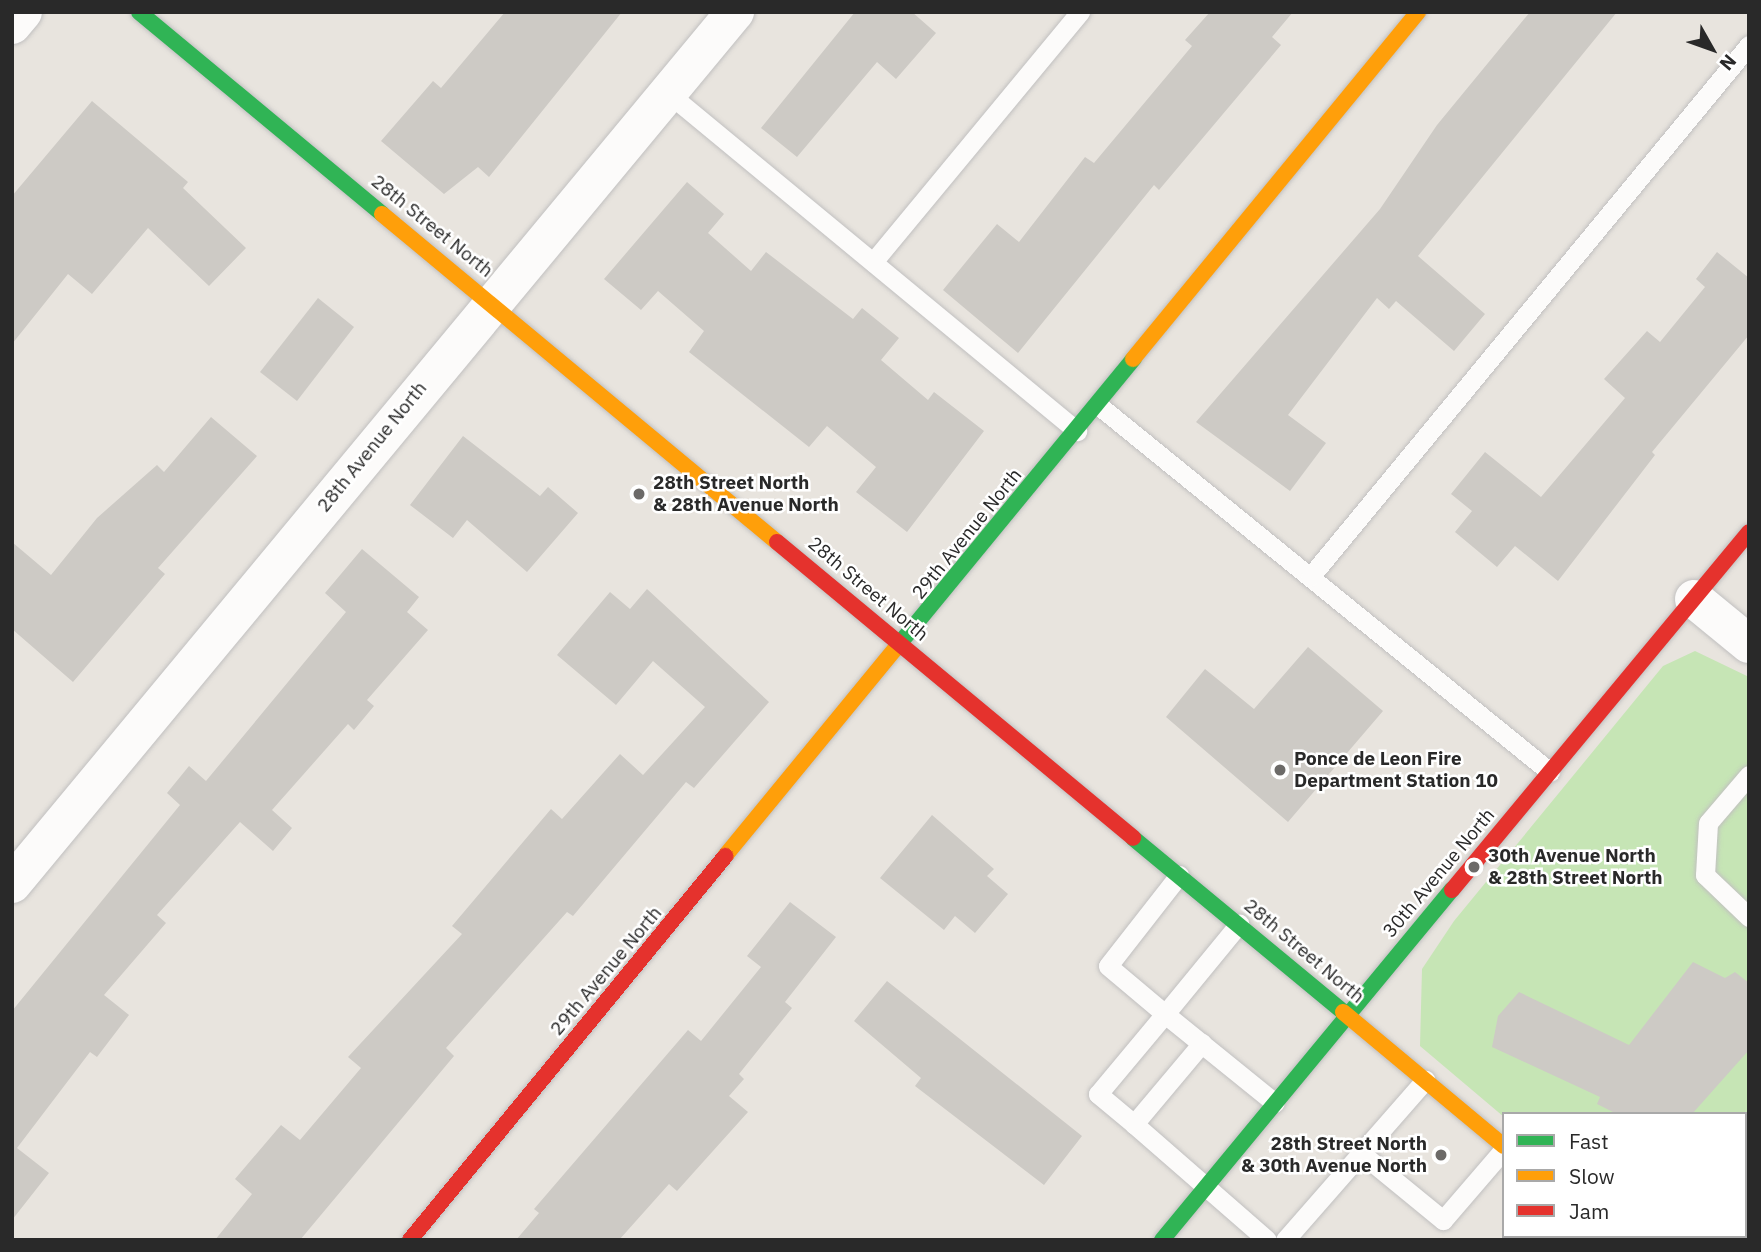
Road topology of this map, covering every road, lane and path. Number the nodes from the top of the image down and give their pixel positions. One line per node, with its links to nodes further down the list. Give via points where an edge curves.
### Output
1 (23, 12): 6 (street)
2 (139, 12): 10 (street, 28th Street North)
3 (735, 12): 8 (street, 28th Avenue North)
4 (1080, 12): 9 (lane)
5 (1418, 12): 11 (street, 29th Avenue North)
6 (12, 25)
7 (1749, 45): 14 (lane)
8 (668, 93): 9 (lane); 10 (street, 28th Avenue North)
9 (873, 262): 12 (lane)
10 (492, 303): 17 (street, 28th Street North); 21 (street, 28th Avenue North)
11 (1098, 405): 12 (street, 29th Avenue North); 14 (lane)
12 (1077, 431): 17 (street, 29th Avenue North)
13 (1749, 532): 15 (street, 30th Avenue North)
14 (1310, 577): 18 (lane)
15 (1694, 599): 16 (street); 18 (street, 30th Avenue North)
16 (1749, 644)
17 (903, 645): 20 (street, 28th Street North); 34 (street, 29th Avenue North)
18 (1550, 772): 25 (street, 30th Avenue North)
19 (1749, 775): 22 (lane, via 1708,823 1705,875)
20 (1179, 875): 23 (street, 28th Street North); 24 (lane, via 1108,966)
21 (12, 884)
22 (1749, 917)
23 (1239, 924): 24 (lane); 25 (street, 28th Street North)
24 (1165, 1013): 26 (lane); 29 (lane, via 1098,1094)
25 (1348, 1016): 27 (street, 28th Street North); 28 (street, 30th Avenue North)
26 (1202, 1043): 28 (lane); 29 (lane)
27 (1425, 1080): 30 (street, 28th Street North); 32 (lane)
28 (1275, 1103): 33 (street, 30th Avenue North)
29 (1134, 1124): 33 (lane)
30 (1502, 1145)
31 (1502, 1149): 32 (lane, via 1443,1220)
32 (1361, 1153): 37 (lane)
33 (1205, 1187): 35 (street, 30th Avenue North); 36 (lane)
34 (410, 1240)
35 (1162, 1240)
36 (1268, 1240)
37 (1285, 1240)

